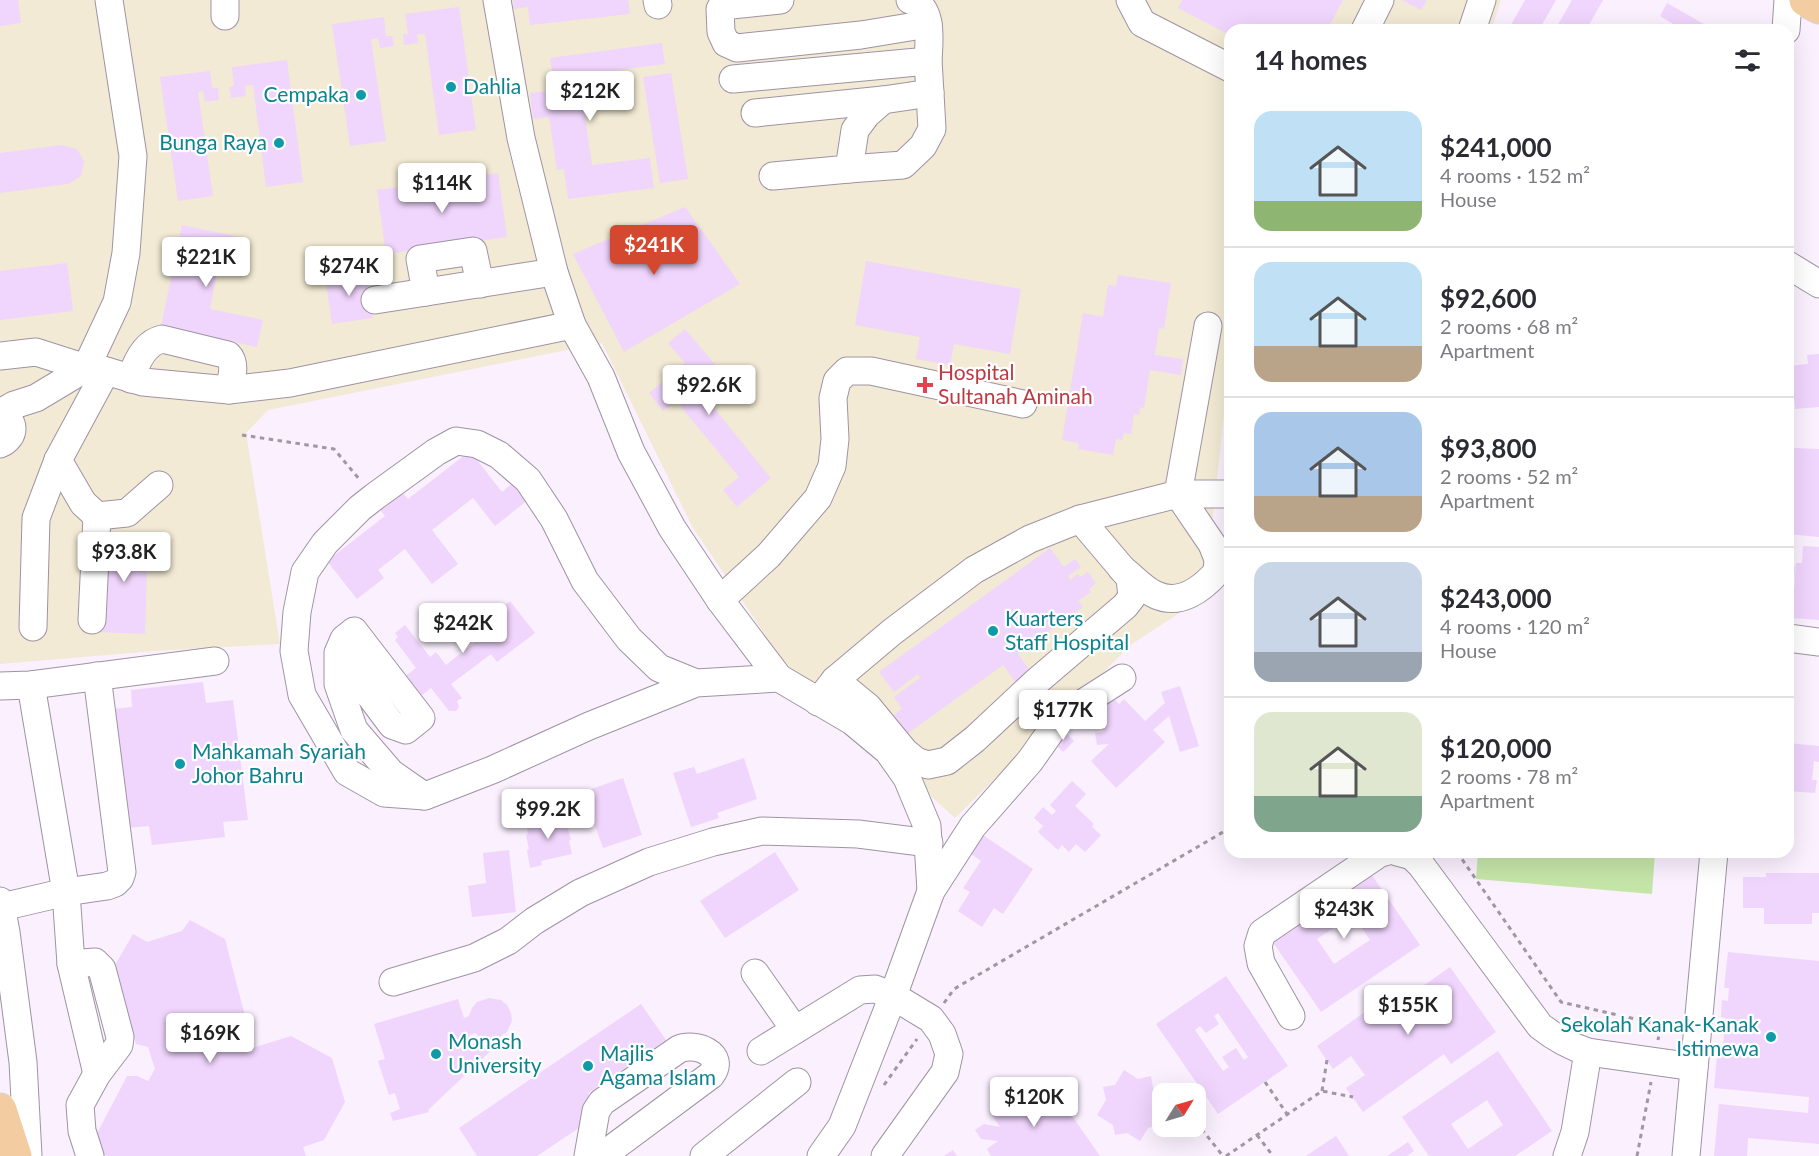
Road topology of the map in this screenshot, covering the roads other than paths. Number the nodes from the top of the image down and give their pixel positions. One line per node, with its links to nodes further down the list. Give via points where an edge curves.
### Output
1 (109, 0): 30 (street, via 133,156 126,253 117,302)
2 (497, 0): 24 (street, via 521,138)
3 (780, 0): 11 (street, via 722,6 721,32 726,43 736,48)
4 (910, 0): 11 (street, via 925,9)
5 (1130, 0): 16 (street, via 1142,23)
6 (1380, 0): 12 (street)
7 (1482, 0): 13 (street)
8 (1788, 0): 14 (street)
9 (1806, 0): 10 (main road)
10 (1819, 7)
11 (928, 24): 15 (street)
12 (1368, 24)
13 (1474, 24)
14 (1786, 24)
15 (928, 61): 17 (street); 18 (street)
16 (1224, 65)
17 (733, 80)
18 (930, 93): 19 (street); 21 (street, via 932,129 923,146 903,165)
19 (883, 99): 20 (street); 21 (street, via 855,130)
20 (755, 113)
21 (849, 169): 22 (street)
22 (773, 176)
23 (1794, 269): 25 (street)
24 (554, 273): 26 (street); 27 (street)
25 (1819, 284)
26 (375, 300)
27 (572, 325): 32 (street, via 290,382); 42 (street, via 672,528)
28 (1208, 326): 37 (street)
29 (0, 356): 30 (street, via 36,352)
30 (96, 370): 31 (street); 34 (street, via 14,405); 35 (street)
31 (131, 379): 32 (street); 32 (street, via 145,350 162,339 228,355 233,364)
32 (229, 390)
33 (1023, 404): 42 (street, via 871,371 847,371 837,381 833,398 832,466 818,498 769,555)
34 (3, 433)
35 (58, 460): 39 (street, via 83,503); 44 (street, via 36,518)
36 (159, 485): 39 (street, via 128,513)
37 (1178, 494): 38 (street); 40 (street); 41 (street, via 1212,544 1218,558 1217,572 1185,597 1170,598 1156,595)
38 (1224, 495)
39 (97, 516): 43 (street)
40 (1080, 519): 41 (street); 52 (street, via 1030,539 974,570)
41 (1121, 568): 52 (street, via 1130,578 1132,589 1132,597 1125,606 946,761 928,765 916,761 868,707)
42 (720, 600): 50 (street)
43 (92, 620)
44 (33, 627)
45 (1794, 639): 46 (street)
46 (1819, 642)
47 (338, 653): 57 (street, via 338,684 354,730 391,773)
48 (215, 661): 49 (street)
49 (97, 676): 54 (street); 64 (street, via 122,872 115,883 107,886)
50 (779, 678): 53 (street); 56 (street)
51 (1122, 678): 58 (street, via 1061,717 1030,761)
52 (835, 680): 56 (street)
53 (696, 683): 57 (street); 57 (street, via 658,668 629,639 585,581 554,519 528,480 499,455 477,444 456,441 374,497 325,543 305,572 297,612 294,651 302,695 347,772 384,793)
54 (31, 685): 55 (street); 64 (street)
55 (0, 686)
56 (818, 702): 59 (street, via 852,721 888,751 907,778)
57 (425, 796)
58 (973, 826): 59 (street, via 945,823); 63 (street)
59 (928, 835): 63 (street); 67 (street, via 762,831 713,842 649,862 580,893 474,958)
60 (1373, 858): 69 (street, via 1262,933 1258,946 1261,963)
61 (1414, 858): 72 (street, via 1540,1026 1572,1047)
62 (1713, 858): 73 (street)
63 (931, 891): 68 (street)
64 (66, 892): 65 (street); 78 (street, via 71,964 95,962 102,969 120,1037 119,1045 81,1105 82,1131)
65 (1, 904): 77 (street, via 23,1062)
66 (755, 973): 70 (street)
67 (393, 982)
68 (893, 996): 70 (street, via 875,989 860,990); 82 (street, via 842,1126); 83 (street, via 931,1019 949,1054 945,1072)
69 (1291, 1016)
70 (795, 1030): 71 (street)
71 (761, 1051)
72 (1588, 1052): 73 (street); 84 (street, via 1575,1132)
73 (1694, 1067): 85 (street)
74 (796, 1082): 81 (street)
75 (0, 1110): 76 (main road)
76 (15, 1156)
77 (28, 1156)
78 (90, 1156)
79 (588, 1156): 80 (street, via 596,1111 602,1102 679,1049 690,1047 711,1053 716,1060 711,1075)
80 (602, 1156)
81 (704, 1156)
82 (821, 1156)
83 (885, 1156)
84 (1567, 1156)
85 (1686, 1156)

